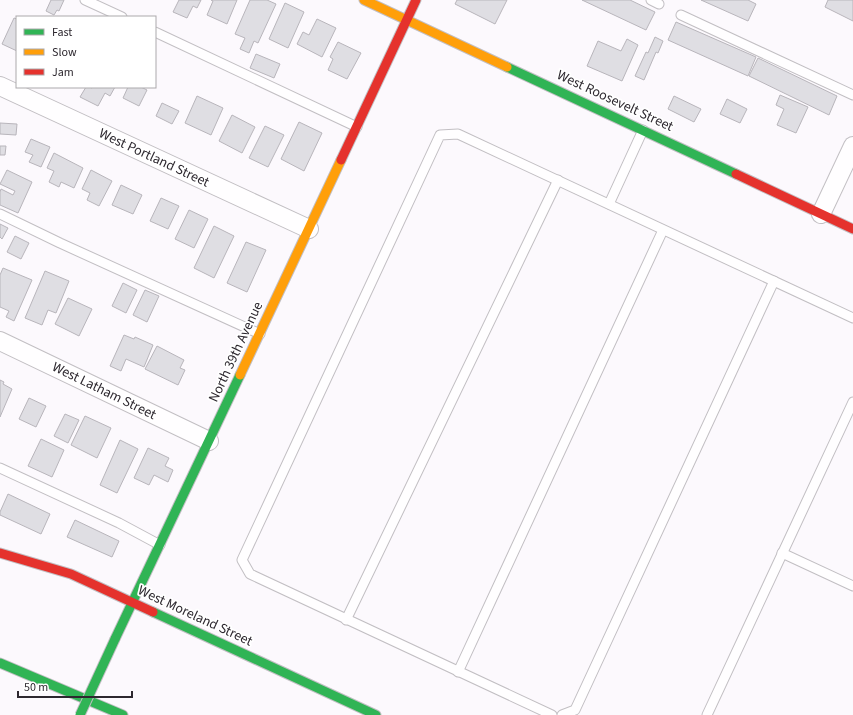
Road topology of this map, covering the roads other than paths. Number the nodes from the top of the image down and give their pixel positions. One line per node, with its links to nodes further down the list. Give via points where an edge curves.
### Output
1 (85, 0): 5 (lane)
2 (364, 0): 6 (main road, West Roosevelt Street)
3 (416, 0): 6 (main road, North 39th Avenue)
4 (681, 15): 9 (lane)
5 (120, 16)
6 (407, 20): 10 (main road, North 39th Avenue); 11 (main road, West Roosevelt Street)
7 (156, 32): 10 (lane)
8 (0, 86): 17 (street, West Portland Street)
9 (853, 95)
10 (357, 127): 17 (main road, North 39th Avenue)
11 (642, 130): 14 (lane); 16 (main road, West Roosevelt Street)
12 (853, 146): 16 (street)
13 (558, 180): 14 (lane); 32 (lane); 32 (lane, via 458,134 440,135 242,560 250,574)
14 (609, 204): 19 (lane)
15 (0, 214): 22 (lane)
16 (821, 214): 18 (main road, West Roosevelt Street)
17 (309, 229): 22 (main road, North 39th Avenue)
18 (853, 229)
19 (663, 230): 20 (lane); 34 (lane)
20 (774, 281): 21 (lane); 39 (lane, via 575,710)
21 (853, 318)
22 (260, 334): 25 (main road, North 39th Avenue)
23 (0, 341): 25 (street, West Latham Street)
24 (853, 402): 29 (lane)
25 (209, 441): 27 (main road, North 39th Avenue)
26 (0, 468): 27 (lane)
27 (160, 544): 31 (main road, North 39th Avenue)
28 (0, 553): 31 (main road, West Moreland Street, via 71,574)
29 (782, 553): 30 (lane); 40 (lane)
30 (853, 586)
31 (132, 603): 35 (main road, North 39th Avenue, bridge); 37 (main road, West Moreland Street)
32 (346, 620): 34 (lane)
33 (0, 663): 36 (main road)
34 (458, 672): 38 (lane)
35 (80, 715)
36 (123, 715)
37 (376, 715)
38 (552, 715)
39 (562, 715)
40 (707, 715)

